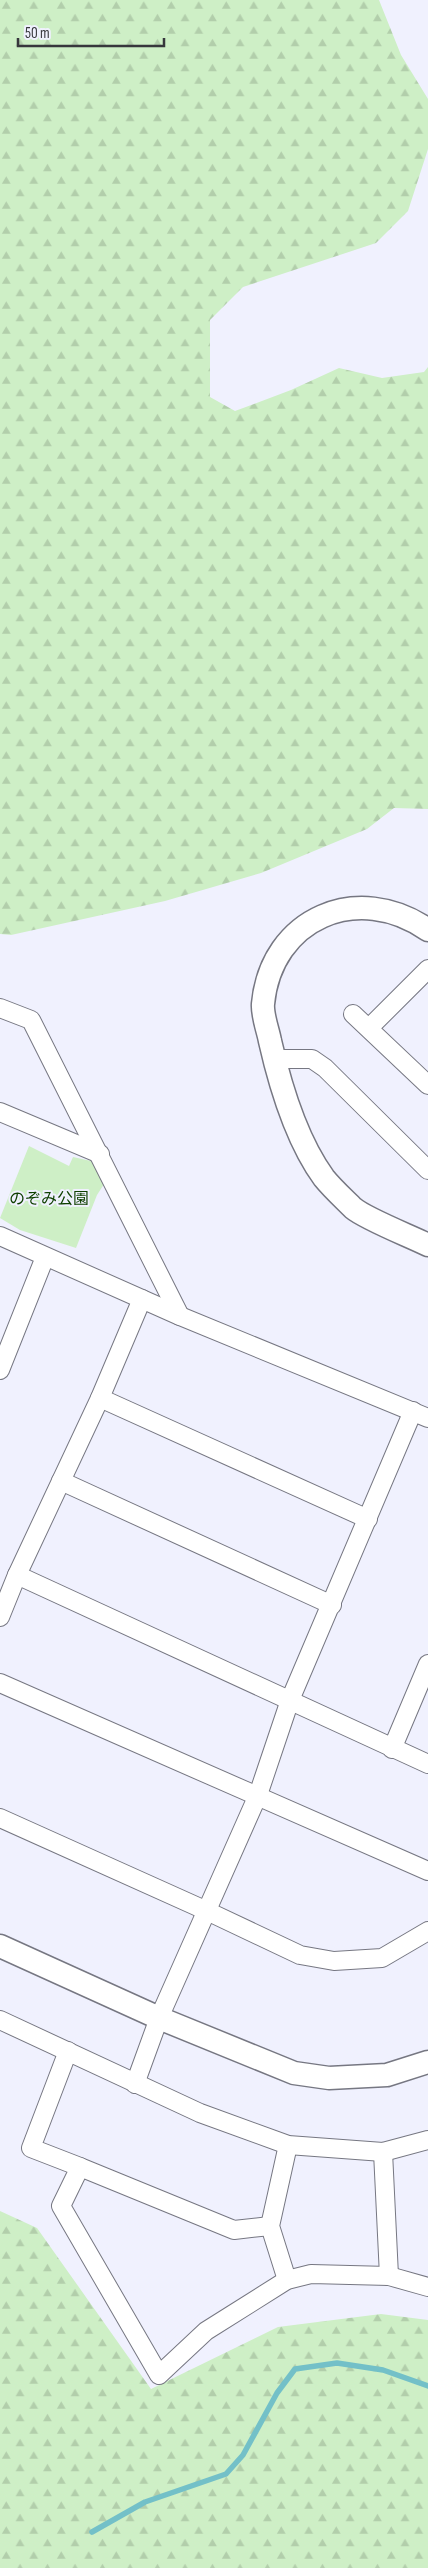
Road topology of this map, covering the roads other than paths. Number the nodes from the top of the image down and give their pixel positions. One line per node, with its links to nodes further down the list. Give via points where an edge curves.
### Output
1 (428, 930): 6 (street, via 396,913 366,907 336,910 311,921 292,936 270,969 262,1006)
2 (428, 969): 5 (street)
3 (0, 1008): 9 (street, via 31,1020)
4 (353, 1014): 5 (street)
5 (370, 1028): 7 (street)
6 (274, 1059): 10 (street, via 312,1059 325,1068); 12 (street, via 292,1115 324,1178 355,1209)
7 (428, 1085)
8 (0, 1112): 9 (street)
9 (100, 1154): 15 (street)
10 (428, 1170)
11 (0, 1236): 13 (street)
12 (428, 1245)
13 (45, 1258): 14 (street); 16 (street)
14 (142, 1299): 15 (street); 17 (street)
15 (180, 1316): 18 (street)
16 (1, 1366)
17 (100, 1398): 19 (street); 20 (street)
18 (421, 1415): 20 (street)
19 (61, 1481): 21 (street); 22 (street)
20 (368, 1519): 22 (street)
21 (17, 1575): 23 (street); 26 (street)
22 (332, 1605): 26 (street)
23 (0, 1617)
24 (428, 1664): 27 (street)
25 (0, 1683): 29 (street)
26 (290, 1700): 27 (street); 29 (street)
27 (392, 1749): 28 (street)
28 (428, 1764)
29 (258, 1795): 31 (street); 32 (street)
30 (0, 1818): 32 (street)
31 (428, 1871)
32 (207, 1911): 33 (street, via 300,1956 334,1962 382,1958); 35 (street)
33 (428, 1932)
34 (0, 1946): 35 (street)
35 (159, 2018): 38 (street, via 294,2073 329,2078 387,2075); 39 (street)
36 (0, 2020): 37 (street)
37 (68, 2051): 39 (street); 43 (street, via 31,2148)
38 (428, 2062)
39 (135, 2084): 41 (street, via 200,2113)
40 (428, 2140): 42 (street)
41 (288, 2145): 42 (street); 44 (street)
42 (383, 2152): 45 (street)
43 (80, 2167): 44 (street, via 234,2230); 46 (street, via 61,2206 159,2375 206,2331)
44 (270, 2226): 46 (street)
45 (389, 2276): 46 (street, via 311,2274); 47 (street)
46 (286, 2280)
47 (428, 2287)

